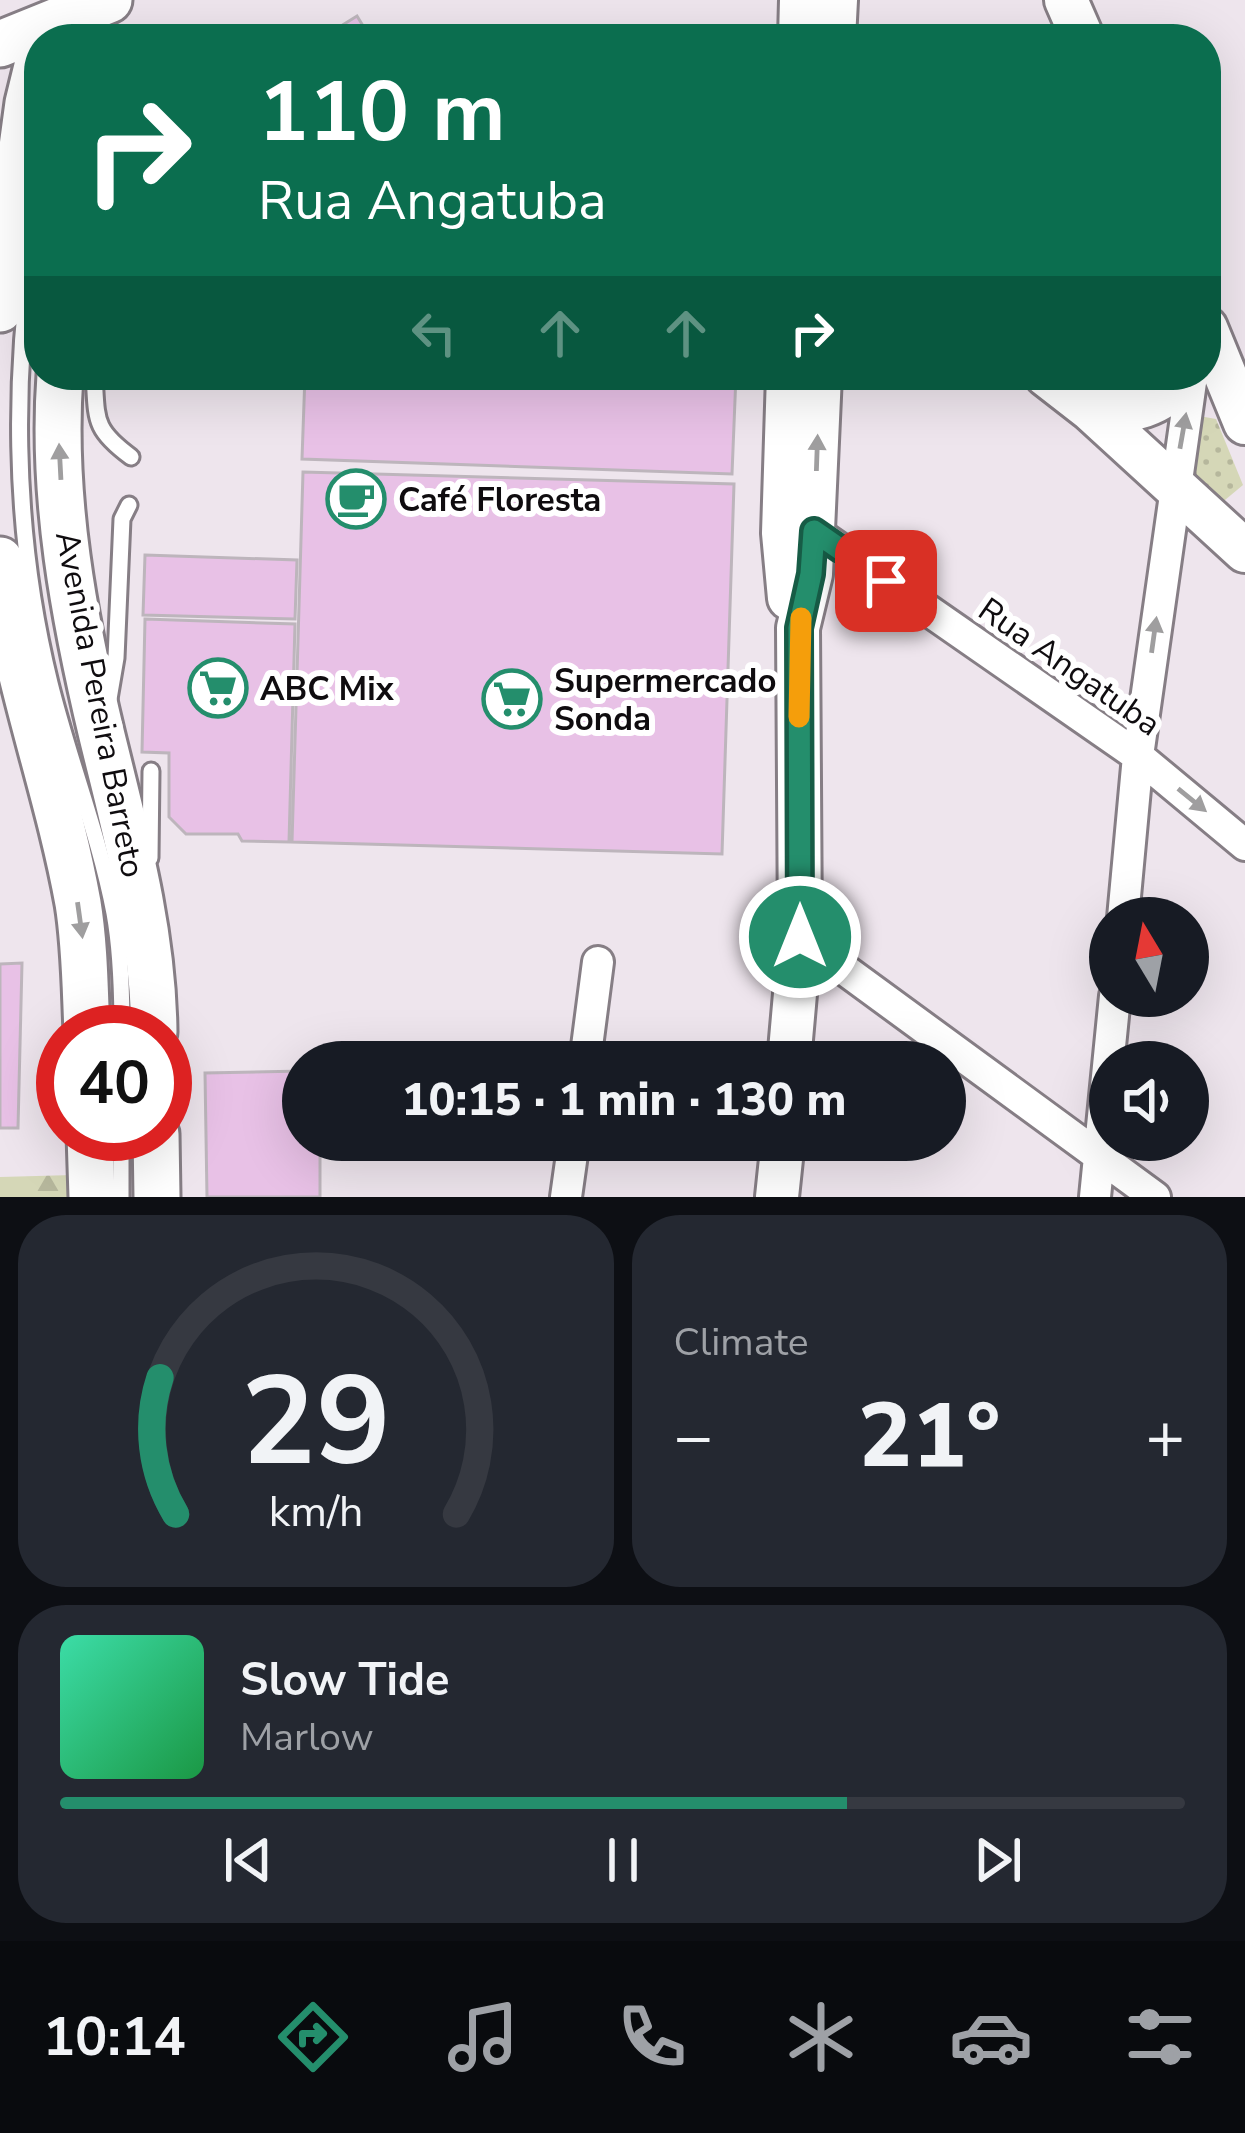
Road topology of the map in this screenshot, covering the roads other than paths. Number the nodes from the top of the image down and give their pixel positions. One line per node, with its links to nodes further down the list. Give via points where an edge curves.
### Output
1 (14, 97): 2 (main road)
2 (0, 310)
3 (24, 336): 29 (lane, via 24,528 49,678 114,916)
4 (1221, 365): 13 (street)
5 (60, 390): 20 (main road, Avenida Pereira Barreto, one-way to 5, via 68,562)
6 (95, 390): 14 (lane, via 106,439)
7 (789, 390): 17 (street)
8 (818, 390): 17 (street, one-way to 8)
9 (1065, 390): 12 (street)
10 (1173, 390): 12 (street, via 1143,409)
11 (1188, 390): 15 (street, one-way to 11)
12 (1091, 410): 15 (street)
13 (1245, 423)
14 (131, 457)
15 (1174, 486): 18 (street); 21 (street, one-way to 15)
16 (129, 505): 20 (lane)
17 (798, 532): 21 (street, Rua Angatuba); 25 (street, via 785,578 799,628)
18 (1245, 551)
19 (0, 560): 28 (main road, Avenida Pereira Barreto, one-way to 28, via 77,898)
20 (103, 738): 26 (main road, Avenida Pereira Barreto)
21 (1138, 756): 23 (street, Rua Angatuba, one-way to 23); 24 (street)
22 (152, 771): 26 (lane)
23 (1245, 845)
24 (1125, 897)
25 (800, 937): 32 (street); 33 (street)
26 (150, 951): 30 (main road, Avenida Pereira Barreto)
27 (598, 962): 31 (street)
28 (85, 1005)
29 (121, 1005)
30 (153, 1005)
31 (588, 1041)
32 (791, 1041)
33 (1089, 1147)
34 (91, 1161): 41 (main road)
35 (121, 1161): 42 (lane)
36 (156, 1161): 43 (main road)
37 (571, 1161): 44 (street)
38 (781, 1161): 45 (street)
39 (1099, 1161): 46 (street)
40 (1108, 1161): 47 (street)
41 (92, 1197)
42 (121, 1197)
43 (157, 1197)
44 (566, 1197)
45 (778, 1197)
46 (1095, 1197)
47 (1155, 1197)

